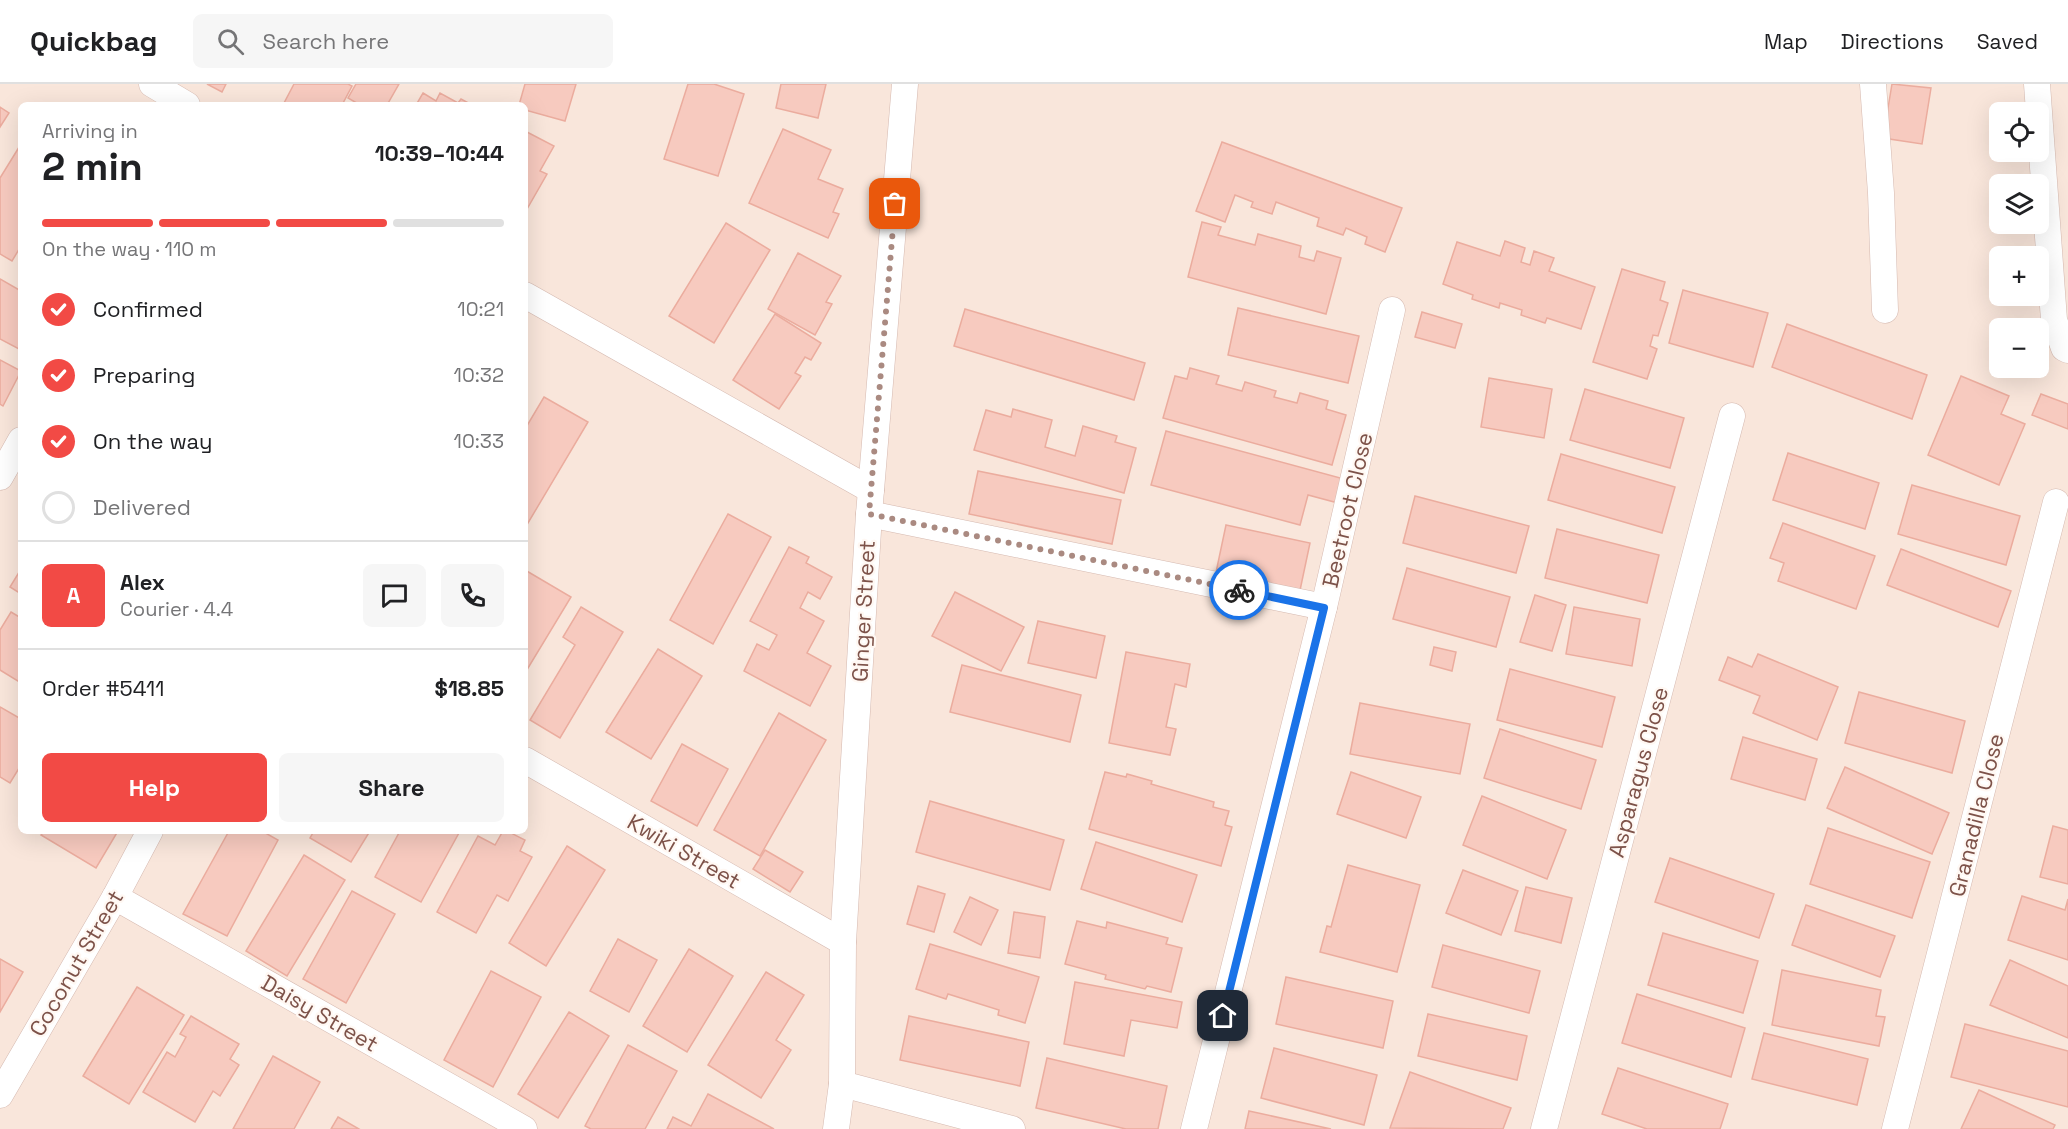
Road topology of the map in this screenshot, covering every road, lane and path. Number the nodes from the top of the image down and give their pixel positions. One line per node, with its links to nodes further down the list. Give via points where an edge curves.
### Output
1 (152, 84): 5 (street)
2 (905, 84): 13 (street, Ginger Street)
3 (1873, 84): 8 (street)
4 (2037, 84): 9 (street, via 2054,320)
5 (183, 102)
6 (528, 298): 13 (street)
7 (1392, 310): 15 (street, Beetroot Close)
8 (1885, 310)
9 (2068, 350)
10 (1732, 416): 26 (street, Asparagus Close)
11 (18, 448): 12 (street)
12 (9, 472)
13 (870, 502): 15 (street); 19 (street, Ginger Street)
14 (2056, 502): 27 (street, Granadilla Close)
15 (1324, 608): 25 (street, Beetroot Close)
16 (528, 762): 19 (street, Kwiki Street)
17 (148, 834): 18 (street, Coconut Street)
18 (115, 897): 21 (street, Coconut Street); 22 (street, Daisy Street)
19 (843, 942): 20 (street, Ginger Street)
20 (842, 1084): 23 (street, Ginger Street); 24 (street)
21 (0, 1095)
22 (524, 1129)
23 (836, 1129)
24 (1012, 1129)
25 (1194, 1129)
26 (1544, 1129)
27 (1896, 1129)

